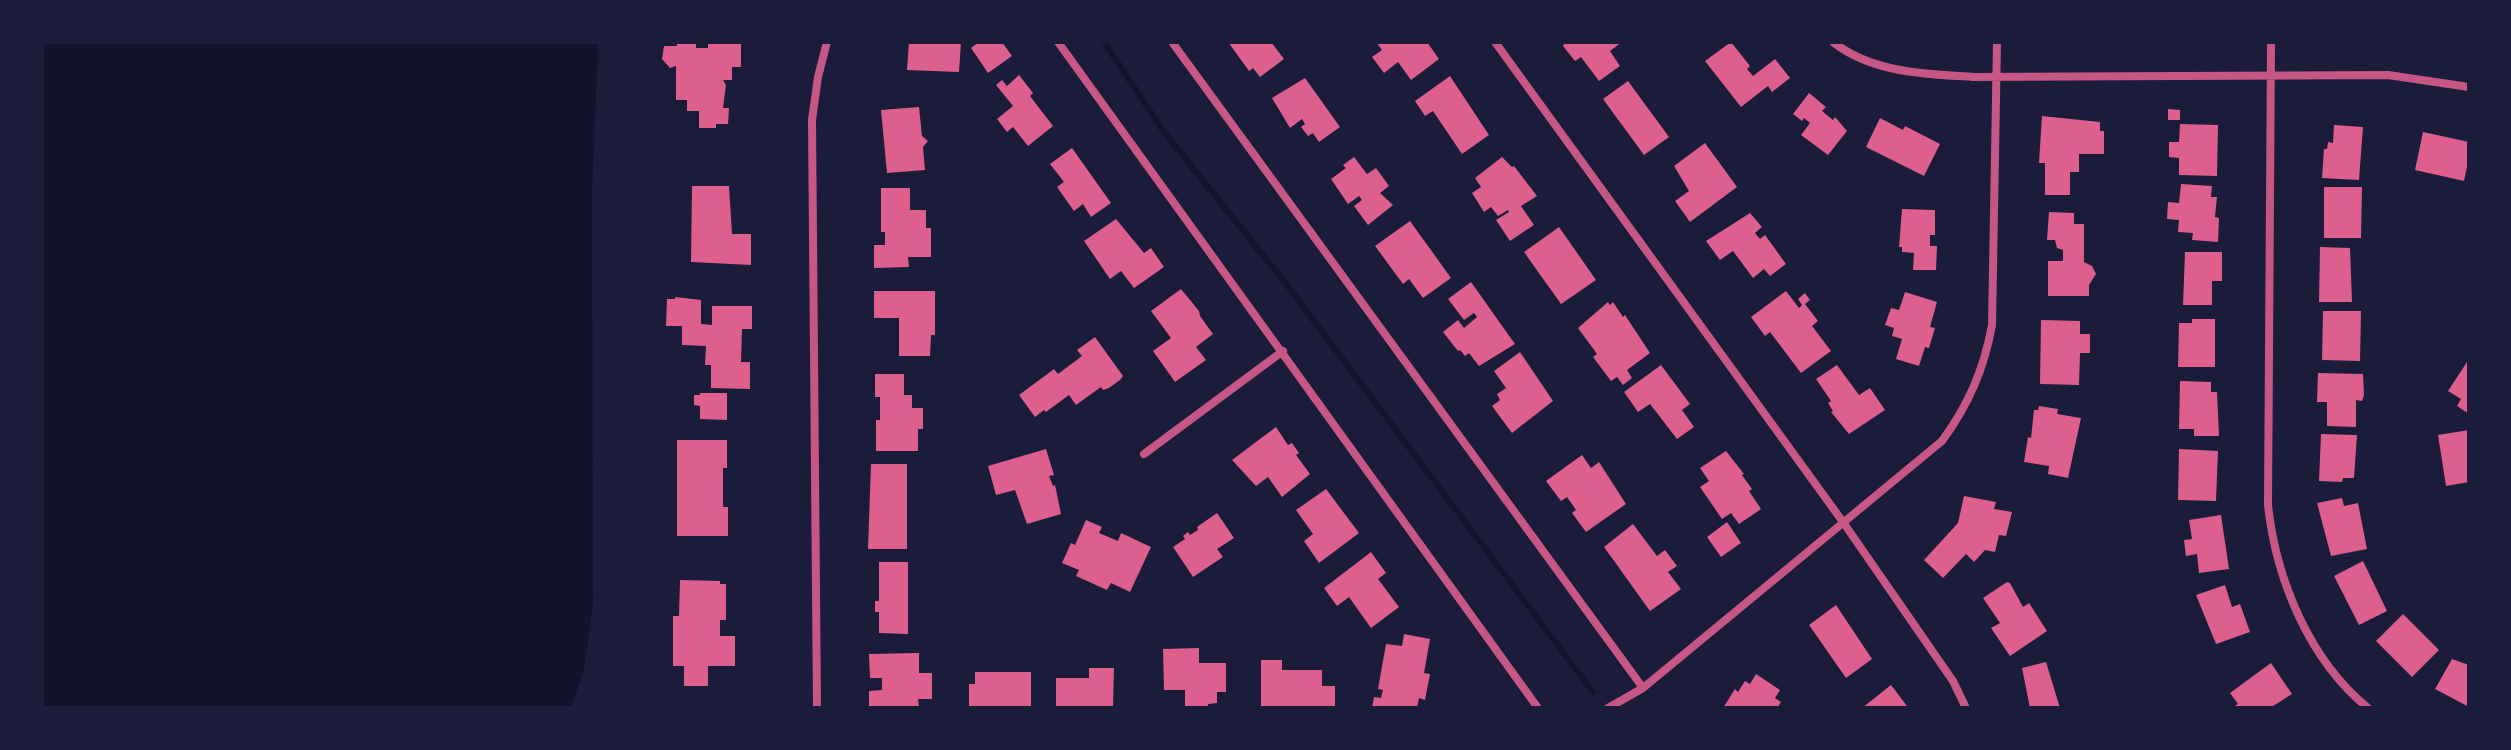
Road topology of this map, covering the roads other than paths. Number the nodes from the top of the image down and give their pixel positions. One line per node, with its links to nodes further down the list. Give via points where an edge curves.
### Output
1 (827, 42): 16 (street, via 812,120)
2 (1058, 42): 11 (street)
3 (1172, 42): 14 (street)
4 (1495, 42): 13 (street)
5 (1833, 42): 9 (street, via 1881,66)
6 (1997, 42): 9 (street)
7 (2271, 42): 8 (street)
8 (2271, 76): 9 (street); 10 (street, via 2388,75); 15 (street, via 2271,532 2296,609)
9 (1996, 77): 13 (street, via 1992,325 1987,354 1975,388 1942,441)
10 (2469, 87)
11 (1283, 351): 12 (street); 17 (street)
12 (1144, 454)
13 (1843, 522): 14 (street); 19 (street, via 1953,681)
14 (1643, 688): 18 (street)
15 (2358, 705): 20 (street)
16 (817, 708)
17 (1538, 708)
18 (1608, 708)
19 (1966, 708)
20 (2368, 708)

